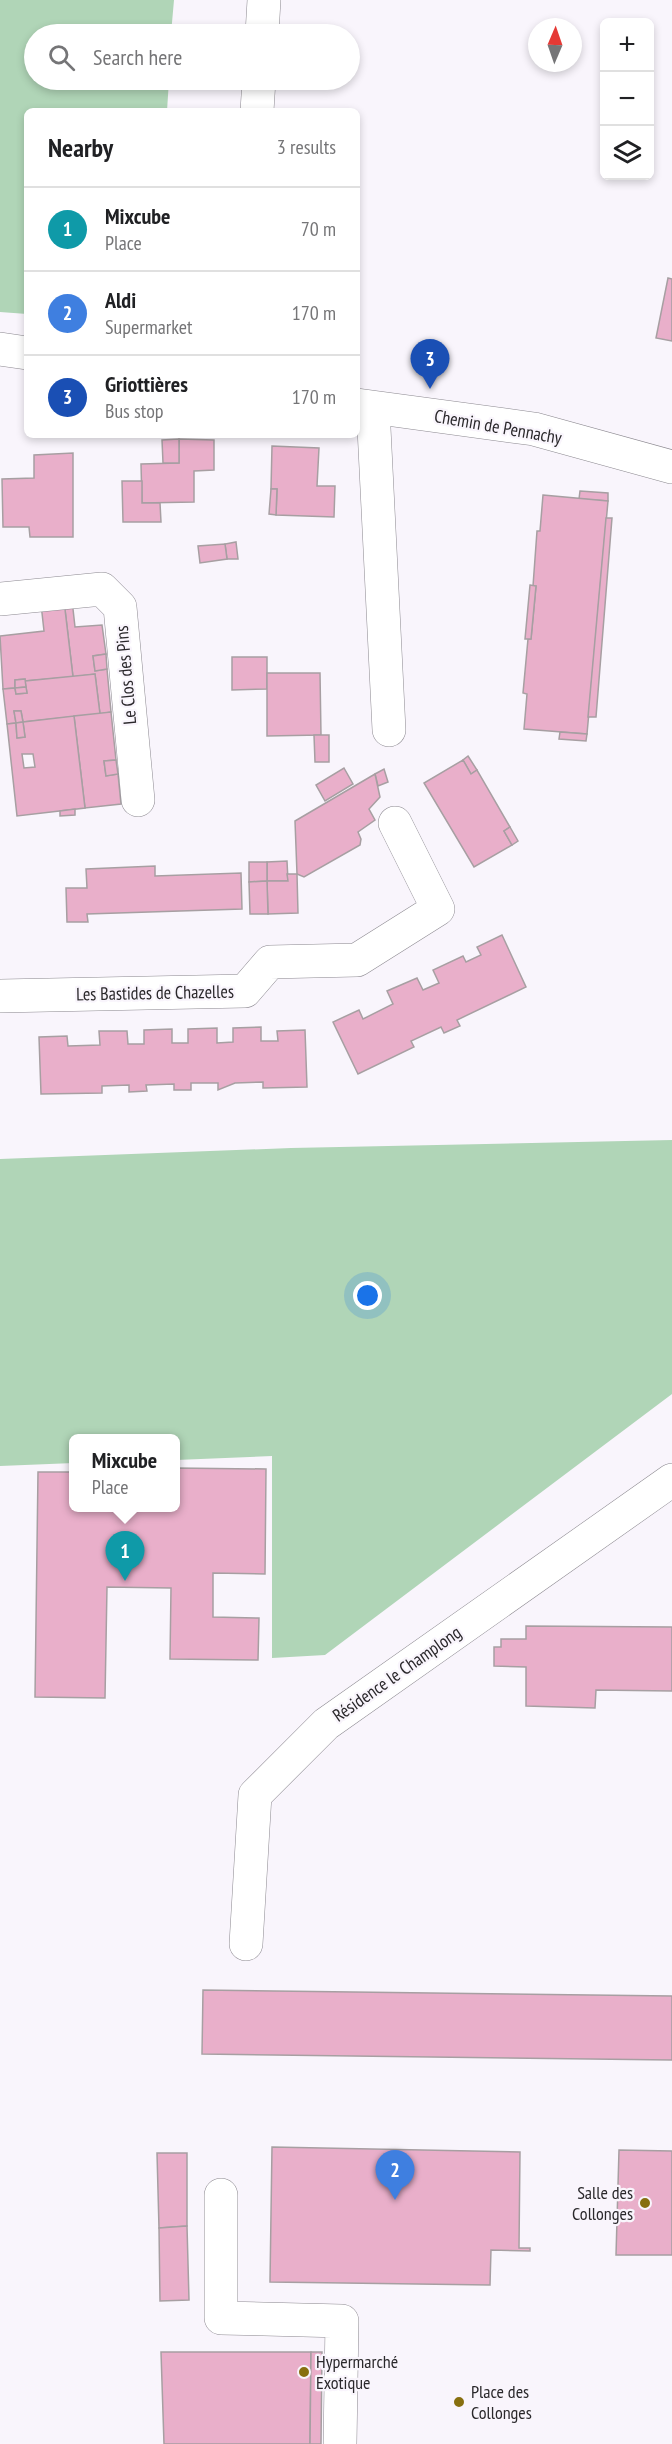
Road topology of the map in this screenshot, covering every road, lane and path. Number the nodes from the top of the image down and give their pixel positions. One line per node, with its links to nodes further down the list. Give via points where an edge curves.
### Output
1 (264, 0): 2 (street)
2 (263, 24)
3 (258, 90): 4 (street)
4 (257, 108)
5 (0, 349): 6 (street)
6 (24, 352)
7 (365, 407): 8 (street, Chemin de Pennachy, via 534,429); 10 (street)
8 (672, 467)
9 (0, 599): 11 (street, Le Clos des Pins, via 102,589 120,607)
10 (389, 730)
11 (138, 800)
12 (395, 823): 13 (street, Les Bastides de Chazelles, via 438,909 357,960 270,962 246,991)
13 (0, 996)
14 (672, 1480): 15 (street, Résidence le Champlong, via 326,1724 255,1795)
15 (246, 1944)
16 (220, 2195): 17 (street, via 221,2318 342,2321)
17 (340, 2444)

